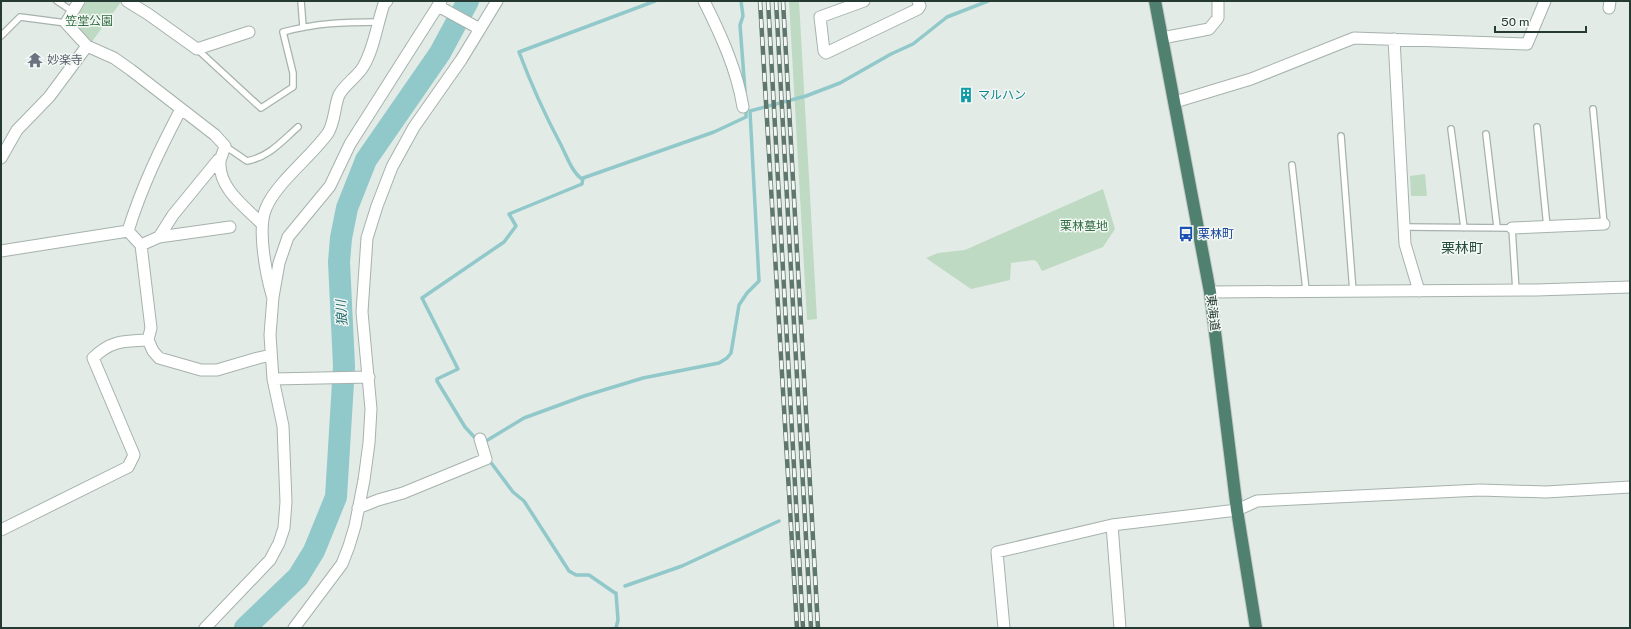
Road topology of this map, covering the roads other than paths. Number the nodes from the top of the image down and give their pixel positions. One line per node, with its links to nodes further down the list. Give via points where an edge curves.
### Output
1 (57, 1): 15 (lane)
2 (79, 1): 15 (street)
3 (127, 1): 25 (street)
4 (301, 1): 18 (lane)
5 (387, 1): 16 (street)
6 (497, 1): 19 (street)
7 (704, 1): 27 (street, via 740,88)
8 (864, 1): 13 (street)
9 (918, 1): 13 (street, via 918,9 826,53 820,18)
10 (1155, 1): 22 (highway, 東海道)
11 (1218, 1): 22 (street, via 1218,18 1209,29)
12 (1545, 1): 23 (street, via 1527,44)
13 (851, 3)
14 (440, 5): 19 (street); 57 (street, via 350,144 330,186 288,237 279,263)
15 (72, 11): 17 (street)
16 (378, 22): 18 (lane, via 336,22); 39 (street, via 363,68 339,95 329,132 279,188 266,208)
17 (66, 23): 21 (lane, via 20,17); 24 (street)
18 (302, 27): 25 (lane, via 283,32 293,73 293,87 261,108)
19 (478, 28): 60 (street, via 460,60 414,127 392,167 367,238 362,312)
20 (249, 32): 25 (street)
21 (1, 36)
22 (1162, 38): 26 (highway, 東海道)
23 (1394, 39): 26 (street, via 1354,38 1251,79); 42 (street)
24 (86, 46): 28 (street, via 114,58); 36 (street, via 49,97 18,130)
25 (197, 49)
26 (1175, 102): 55 (highway, 東海道)
27 (743, 107)
28 (181, 108): 35 (street); 47 (street, via 138,198)
29 (1593, 109): 40 (lane)
30 (298, 127): 35 (lane, via 268,153 257,159 247,161)
31 (1536, 127): 46 (lane)
32 (1451, 129): 43 (lane)
33 (1486, 134): 44 (lane)
34 (1341, 136): 56 (lane)
35 (225, 146): 37 (street)
36 (1, 158)
37 (221, 158): 39 (street, via 222,176 228,188); 48 (street, via 173,215)
38 (1292, 166): 52 (lane)
39 (262, 223): 57 (street, via 267,276)
40 (1604, 224): 46 (street)
41 (230, 227): 48 (street)
42 (1405, 227): 43 (lane); 53 (street, via 1406,244)
43 (1464, 228): 44 (lane)
44 (1497, 228): 45 (lane)
45 (1512, 228): 46 (street); 54 (lane)
46 (1547, 228)
47 (128, 230): 49 (street); 50 (street)
48 (159, 237): 49 (street)
49 (141, 245): 58 (street, via 151,328)
50 (1, 251)
51 (1630, 287): 54 (street)
52 (1306, 290): 55 (street); 56 (street)
53 (1419, 291): 54 (street); 56 (street)
54 (1516, 291)
55 (1210, 292): 65 (highway, 東海道)
56 (1353, 292)
57 (273, 297): 59 (street)
58 (148, 340): 59 (street, via 159,358 200,370 216,370); 67 (street, via 124,341 104,348 93,358 134,455 128,467)
59 (271, 356): 61 (street)
60 (369, 377): 61 (street); 64 (street, via 370,443)
61 (273, 379): 68 (street, via 283,426 286,502 284,528 270,560)
62 (480, 439): 64 (street, via 486,459 403,493)
63 (1630, 487): 65 (street, via 1546,492 1480,490 1257,501)
64 (358, 508): 69 (street, via 342,564)
65 (1237, 510): 66 (street); 72 (highway, 東海道)
66 (1112, 525): 70 (street, via 996,552); 71 (street)
67 (1, 530)
68 (205, 628)
69 (294, 628)
70 (1004, 628)
71 (1120, 628)
72 (1256, 628)

